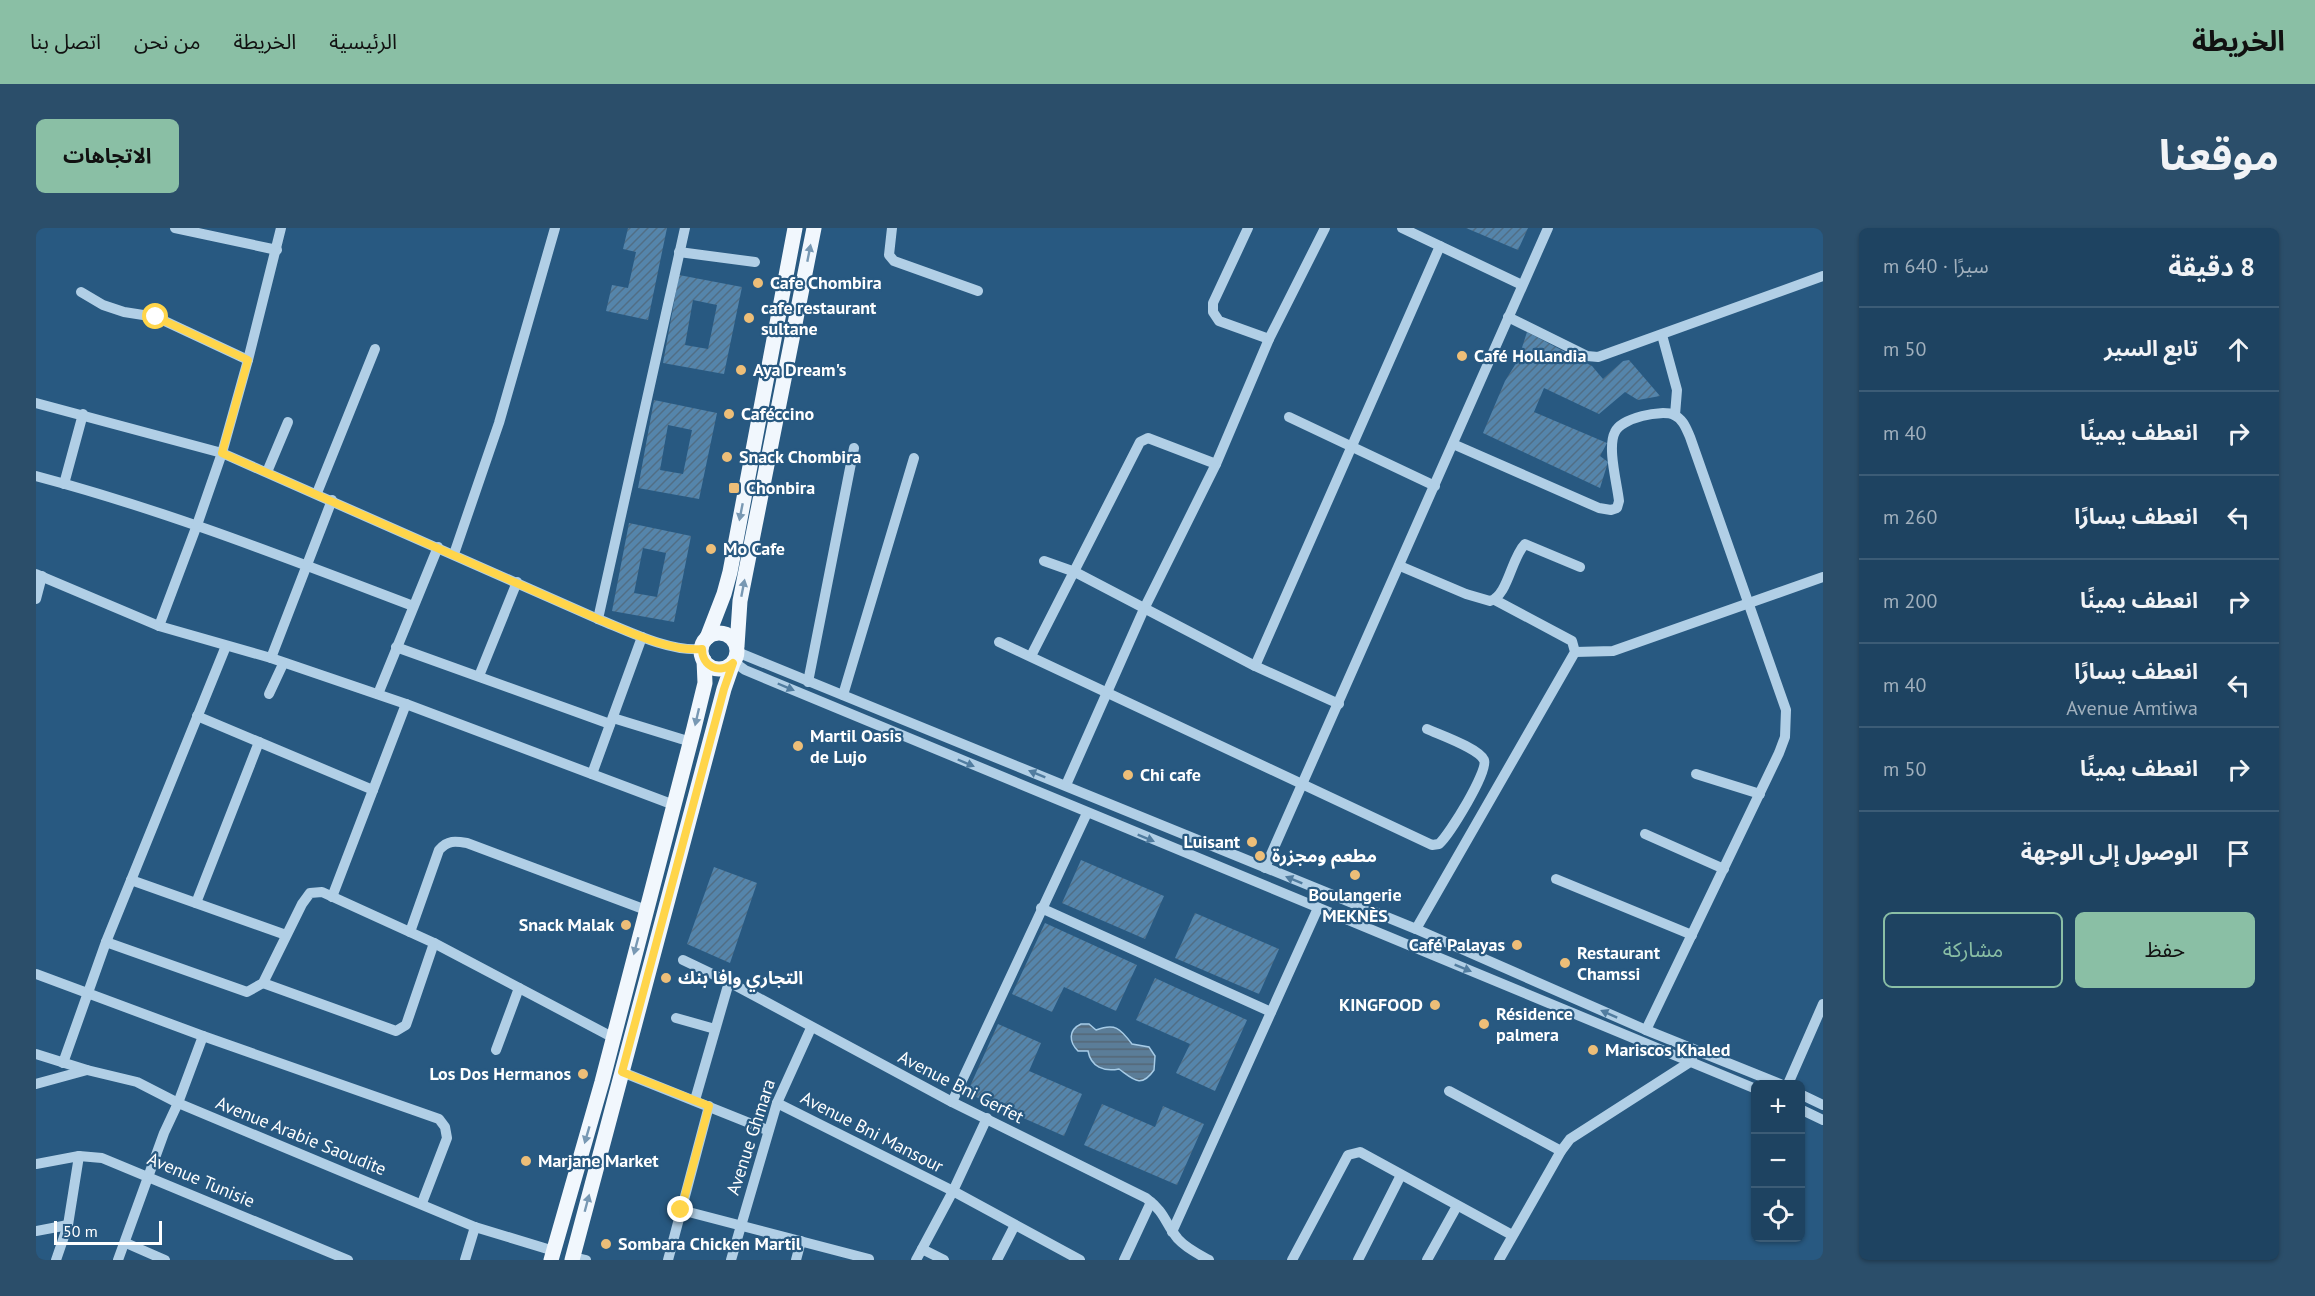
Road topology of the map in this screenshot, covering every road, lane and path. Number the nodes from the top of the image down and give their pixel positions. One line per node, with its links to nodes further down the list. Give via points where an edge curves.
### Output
1 (175, 228): 12 (street)
2 (281, 228): 14 (street)
3 (555, 228): 45 (street, via 499,423)
4 (685, 228): 15 (street)
5 (795, 228): 65 (main road, one-way to 65, via 730,572)
6 (814, 228): 67 (main road, one-way to 6, via 740,602)
7 (892, 228): 19 (street, via 889,255 894,261)
8 (1248, 228): 23 (street, via 1212,312 1219,321)
9 (1325, 228): 23 (street)
10 (1402, 228): 13 (street)
11 (1548, 228): 18 (street)
12 (219, 232): 14 (street)
13 (1440, 246): 18 (street); 32 (street)
14 (277, 250): 25 (street)
15 (679, 252): 16 (street); 59 (street)
16 (755, 262)
17 (1823, 276): 22 (street)
18 (1522, 285): 21 (street)
19 (978, 291)
20 (81, 292): 25 (street, via 123,312 156,317)
21 (1508, 317): 22 (street, via 1587,356 1610,354); 31 (street)
22 (1662, 335): 28 (street, via 1677,390)
23 (1269, 339): 36 (street)
24 (375, 349): 41 (street)
25 (248, 360): 34 (street)
26 (36, 403): 27 (street)
27 (83, 414): 34 (street); 39 (street)
28 (1675, 415): 31 (street, via 1659,412 1617,428 1612,446 1619,501 1617,508 1611,510); 56 (street, via 1690,437)
29 (1289, 417): 32 (street)
30 (288, 422): 37 (street)
31 (1453, 444): 40 (street)
32 (1352, 446): 40 (street); 71 (street)
33 (854, 448): 73 (street)
34 (222, 453): 37 (street); 43 (street)
35 (914, 458): 77 (street)
36 (1216, 464): 50 (street, via 1148,438 1140,442); 58 (street)
37 (267, 471): 41 (street)
38 (36, 476): 39 (street)
39 (64, 483): 43 (street)
40 (1435, 486): 48 (street)
41 (317, 493): 42 (street)
42 (332, 500): 44 (street); 47 (street)
43 (197, 525): 47 (street); 60 (street)
44 (438, 547): 45 (street); 57 (street)
45 (454, 554): 53 (street)
46 (1044, 561): 50 (street)
47 (306, 565): 57 (street); 69 (street)
48 (1400, 566): 55 (street, via 1466,594); 79 (street)
49 (1580, 567): 55 (street, via 1525,544)
50 (1075, 572): 58 (street); 68 (street)
51 (39, 575): 54 (street); 60 (street)
52 (1823, 577): 56 (street)
53 (517, 582): 59 (street); 72 (street)
54 (36, 599)
55 (1495, 600): 66 (street, via 1562,634 1572,641)
56 (1748, 605): 66 (street, via 1613,651); 90 (street, via 1787,717 1785,737)
57 (413, 606): 64 (street)
58 (1144, 609): 71 (street); 74 (street)
59 (598, 619): 61 (street)
60 (159, 626): 63 (street)
61 (642, 637): 65 (street, via 683,649); 81 (street)
62 (999, 642): 68 (street)
63 (226, 646): 69 (street); 80 (street)
64 (396, 646): 72 (street); 76 (street)
65 (704, 649): 67 (main road, via 707,664 717,669 728,667); 67 (main road, via 712,635 724,634 730,636); 84 (main road, one-way to 84, via 705,683)
66 (1575, 652): 103 (street)
67 (735, 656): 73 (street); 92 (street, one-way to 92, via 745,670); 129 (main road)
68 (1031, 656): 74 (street)
69 (271, 658): 70 (street)
70 (283, 664): 75 (street); 76 (street)
71 (1255, 666): 79 (street)
72 (479, 676): 81 (street)
73 (808, 682): 77 (street)
74 (1106, 693): 87 (street); 88 (street)
75 (269, 694)
76 (378, 694): 78 (street)
77 (843, 695): 87 (street, one-way to 77)
78 (406, 704): 85 (street); 89 (street)
79 (1339, 704): 88 (street)
80 (197, 716): 83 (street); 97 (street)
81 (612, 721): 84 (street); 85 (street)
82 (1427, 729): 88 (street, via 1477,752 1485,765 1439,844 1432,845)
83 (259, 742): 89 (street); 99 (street)
84 (691, 742): 91 (main road)
85 (592, 774): 91 (street)
86 (1696, 774): 90 (street)
87 (1066, 785): 94 (street)
88 (1302, 785): 94 (street)
89 (373, 790): 98 (street)
90 (1760, 794): 95 (street)
91 (674, 805): 102 (main road)
92 (1087, 813): 100 (street); 101 (street, one-way to 101)
93 (1645, 834): 95 (street)
94 (1265, 868): 103 (street, one-way to 94)
95 (1724, 869): 106 (street)
96 (1556, 879): 106 (street)
97 (131, 880): 99 (street); 107 (street)
98 (332, 897): 104 (street); 105 (street, via 322,892 310,893)
99 (196, 903): 105 (street)
100 (1041, 908): 116 (street); 137 (street)
101 (1318, 908): 116 (street); 126 (street, one-way to 126)
102 (646, 910): 104 (street, via 467,843 446,842 439,850); 122 (main road, one-way to 122)
103 (1416, 929): 120 (street, one-way to 103)
104 (410, 932): 108 (street)
105 (286, 935): 112 (street)
106 (1692, 935): 120 (street)
107 (106, 942): 112 (street, via 247,992); 114 (street)
108 (434, 943): 112 (street, via 406,1025 396,1031); 113 (street)
109 (683, 960): 111 (street, Avenue Bni Gerfet)
110 (36, 974): 114 (street)
111 (729, 982): 118 (street, Avenue Bni Gerfet); 119 (street)
112 (263, 983)
113 (519, 988): 122 (street); 123 (street)
114 (89, 994): 121 (street); 127 (street)
115 (1823, 1004): 131 (street)
116 (1271, 1012): 161 (street)
117 (676, 1018): 119 (street)
118 (811, 1028): 137 (street, Avenue Bni Gerfet); 139 (street, Avenue Ghmara)
119 (715, 1029): 136 (street)
120 (1646, 1030): 124 (street)
121 (203, 1036): 138 (street); 153 (street, via 439,1119 447,1138)
122 (612, 1037): 166 (main road, one-way to 166)
123 (496, 1050)
124 (1695, 1050): 126 (street); 130 (street)
125 (36, 1054): 127 (street, Avenue Arabie Saoudite)
126 (1690, 1062): 133 (street); 146 (street, via 1570,1139)
127 (63, 1063): 128 (street, Avenue Arabie Saoudite)
128 (87, 1070): 132 (street); 138 (street, Avenue Arabie Saoudite, via 137,1082)
129 (622, 1072): 136 (street); 167 (main road, one-way to 129)
130 (1770, 1080)
131 (1790, 1080)
132 (36, 1084)
133 (1751, 1087)
134 (1449, 1091): 146 (street)
135 (1805, 1096): 140 (street)
136 (695, 1100): 141 (street)
137 (952, 1102): 143 (street, Avenue Bni Gerfet)
138 (178, 1103): 150 (street); 153 (street, Avenue Arabie Saoudite)
139 (777, 1103): 145 (street, Avenue Ghmara); 151 (street, Avenue Bni Mansour)
140 (1823, 1105)
141 (709, 1106): 145 (street); 155 (street)
142 (1805, 1111): 144 (street)
143 (987, 1118): 151 (street); 152 (street, Avenue Bni Gerfet)
144 (1823, 1120)
145 (767, 1130): 158 (street, Avenue Ghmara)
146 (1561, 1151): 162 (street)
147 (79, 1156): 148 (street, Avenue Tunisie); 150 (street, Avenue Tunisie, via 102,1158); 156 (street)
148 (36, 1164)
149 (1401, 1175): 154 (street); 183 (street, via 1360,1152 1350,1154); 184 (street)
150 (150, 1176): 164 (street); 172 (street, Avenue Tunisie)
151 (953, 1191): 157 (street, Avenue Bni Mansour); 165 (street)
152 (1151, 1202): 161 (street, Avenue Bni Gerfet, via 1160,1209); 181 (street)
153 (422, 1203): 159 (street, Avenue Arabie Saoudite)
154 (1457, 1206): 162 (street); 185 (street)
155 (681, 1210): 158 (street); 174 (street)
156 (68, 1225): 160 (street); 169 (street)
157 (1015, 1225): 179 (street); 180 (street, Avenue Bni Mansour)
158 (740, 1226): 163 (street); 175 (street, Avenue Ghmara)
159 (475, 1227): 166 (street, Avenue Arabie Saoudite); 173 (street)
160 (36, 1231)
161 (1172, 1232): 182 (street, Avenue Bni Gerfet, via 1185,1246)
162 (1512, 1235): 186 (street)
163 (801, 1240): 168 (street); 176 (street)
164 (126, 1243): 170 (street); 171 (street)
165 (922, 1249): 177 (street); 178 (street)
166 (553, 1256)
167 (577, 1259)
168 (869, 1259)
169 (56, 1260)
170 (118, 1260)
171 (165, 1260)
172 (348, 1260)
173 (465, 1260)
174 (668, 1260)
175 (731, 1260)
176 (796, 1260)
177 (916, 1260)
178 (944, 1260)
179 (997, 1260)
180 (1080, 1260)
181 (1124, 1260)
182 (1209, 1260)
183 (1292, 1260)
184 (1358, 1260)
185 (1427, 1260)
186 (1498, 1260)

